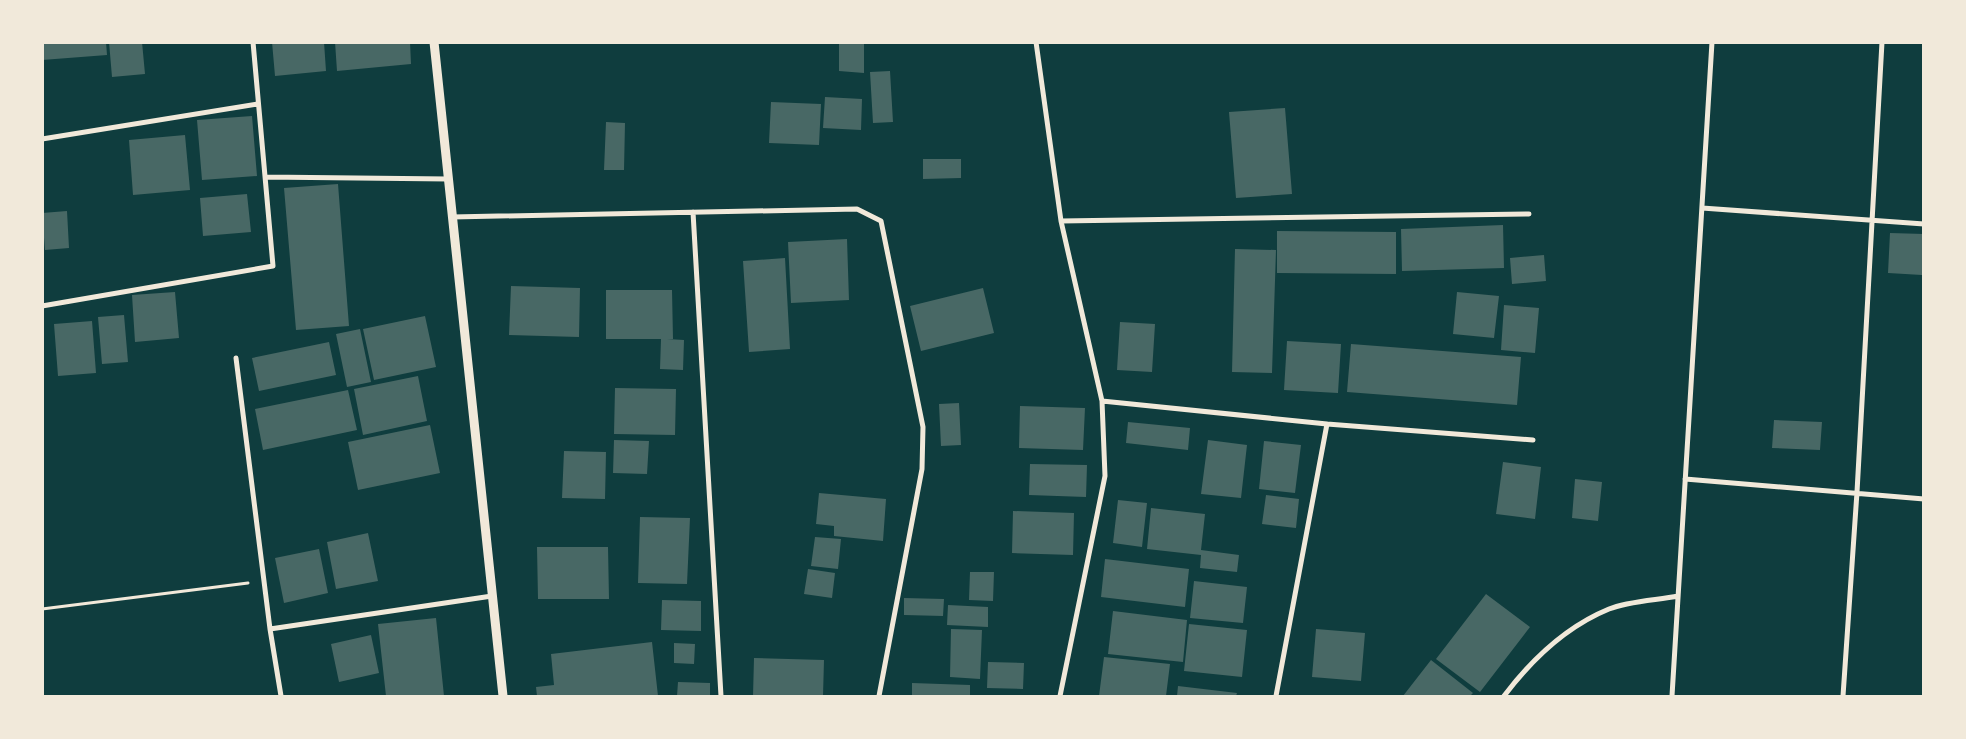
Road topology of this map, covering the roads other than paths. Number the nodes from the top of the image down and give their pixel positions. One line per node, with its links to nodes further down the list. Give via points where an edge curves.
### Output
1 (253, 42): 6 (street)
2 (434, 42): 9 (street)
3 (1036, 42): 15 (street)
4 (1712, 42): 10 (street)
5 (1882, 42): 14 (street)
6 (258, 104): 7 (street); 8 (street)
7 (42, 139)
8 (265, 177): 9 (street); 17 (street, via 273,266)
9 (448, 180): 13 (street)
10 (1702, 208): 14 (street); 22 (street)
11 (693, 212): 13 (street); 30 (street); 31 (street, via 857,209 881,221 923,427 922,469)
12 (1529, 214): 15 (street)
13 (452, 216): 25 (street)
14 (1872, 220): 16 (street); 23 (street)
15 (1061, 221): 19 (street)
16 (1924, 224)
17 (42, 306)
18 (236, 358): 27 (street)
19 (1102, 401): 20 (street); 32 (street, via 1105,476)
20 (1327, 424): 21 (street); 33 (street)
21 (1533, 440)
22 (1685, 478): 23 (street); 26 (street)
23 (1858, 492): 24 (street); 36 (street)
24 (1924, 499)
25 (492, 596): 27 (street); 29 (street)
26 (1678, 596): 34 (street, via 1610,608 1556,639 1525,668); 35 (street)
27 (270, 629): 28 (street)
28 (281, 696)
29 (503, 696)
30 (722, 696)
31 (879, 696)
32 (1060, 696)
33 (1276, 696)
34 (1504, 696)
35 (1672, 696)
36 (1843, 696)

